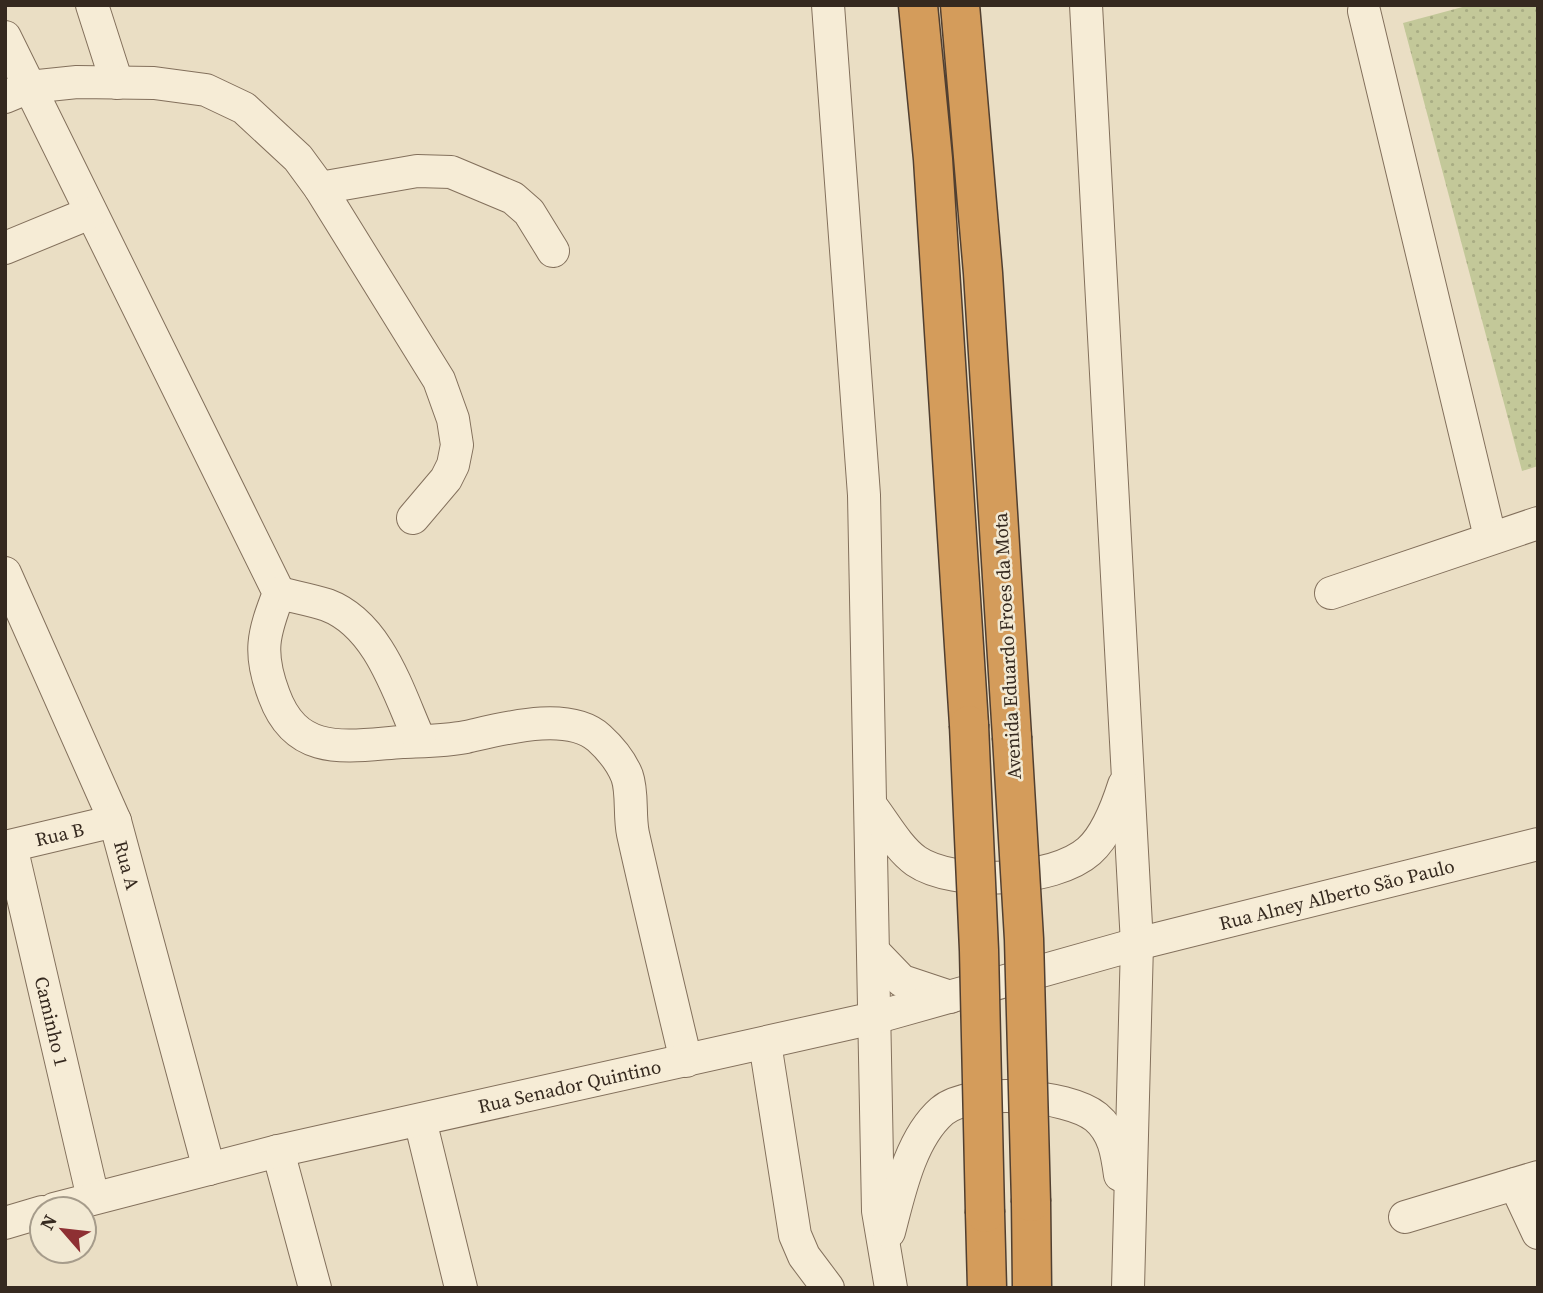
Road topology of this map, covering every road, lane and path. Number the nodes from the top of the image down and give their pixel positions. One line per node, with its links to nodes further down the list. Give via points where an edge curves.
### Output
1 (92, 5): 8 (street)
2 (828, 5): 22 (street, via 864,495)
3 (918, 5): 52 (highway, bridge, via 933,159 969,725)
4 (960, 5): 53 (highway, Avenida Eduardo Froes da Mota, bridge, via 984,273 1024,939)
5 (1086, 5): 21 (street)
6 (1364, 11): 16 (street)
7 (5, 37): 9 (street)
8 (117, 83): 9 (street, via 77,82); 10 (street, via 206,90 244,108 298,158)
9 (17, 92): 11 (street)
10 (320, 188): 13 (street, via 417,171 451,172 513,198 529,212); 14 (street, via 439,380 453,419 457,445 453,465)
11 (90, 213): 12 (street); 18 (street)
12 (5, 248)
13 (553, 251)
14 (413, 518)
15 (1538, 523): 16 (street)
16 (1490, 537): 19 (street)
17 (5, 573): 23 (street, Rua A)
18 (279, 593): 20 (street, via 328,606 349,618 375,645); 20 (street, via 262,644 264,668 281,715 295,731 318,743 345,747)
19 (1331, 593)
20 (420, 741): 35 (street, via 462,738 515,725 566,725 582,727 613,752 627,777 632,829)
21 (1128, 775): 22 (street, via 1115,813 1090,851 1055,872 958,877 939,873 914,860); 26 (street)
22 (872, 807): 29 (street)
23 (115, 821): 25 (street, Rua B); 38 (street, Rua A)
24 (1538, 844): 27 (street, Rua Alney Alberto São Paulo)
25 (8, 846): 40 (street, Caminho 1)
26 (1134, 896): 27 (street, via 1147,921 1156,928); 28 (street)
27 (1181, 933): 28 (street, Rua Alney Alberto São Paulo)
28 (1137, 944): 30 (street, Rua Alney Alberto São Paulo); 32 (street)
29 (875, 953): 31 (street, via 902,981); 33 (street)
30 (1083, 959): 31 (street, Rua Senador Quintino); 32 (street, via 1119,978)
31 (950, 997): 33 (street, Rua Senador Quintino)
32 (1136, 1009): 46 (street)
33 (874, 1018): 34 (street, Rua Senador Quintino); 47 (street, via 878,1211)
34 (765, 1043): 35 (street, Rua Senador Quintino); 50 (street, via 795,1235)
35 (686, 1061): 36 (street, Rua Senador Quintino)
36 (420, 1120): 37 (street, Rua Senador Quintino); 49 (street)
37 (278, 1151): 38 (street, Rua Senador Quintino); 48 (street)
38 (209, 1169): 41 (street, Rua Senador Quintino)
39 (1526, 1181): 43 (street); 45 (street)
40 (92, 1195)
41 (98, 1197)
42 (28, 1216): 44 (street)
43 (1405, 1217)
44 (5, 1223)
45 (1538, 1233)
46 (1130, 1235): 47 (street, via 1115,1148 1105,1126 1088,1112 1044,1097 1009,1096 966,1101 943,1110 930,1126 903,1181); 54 (street)
47 (885, 1251): 51 (street)
48 (315, 1288)
49 (461, 1288)
50 (828, 1288)
51 (891, 1288)
52 (987, 1288)
53 (1032, 1288)
54 (1128, 1288)

